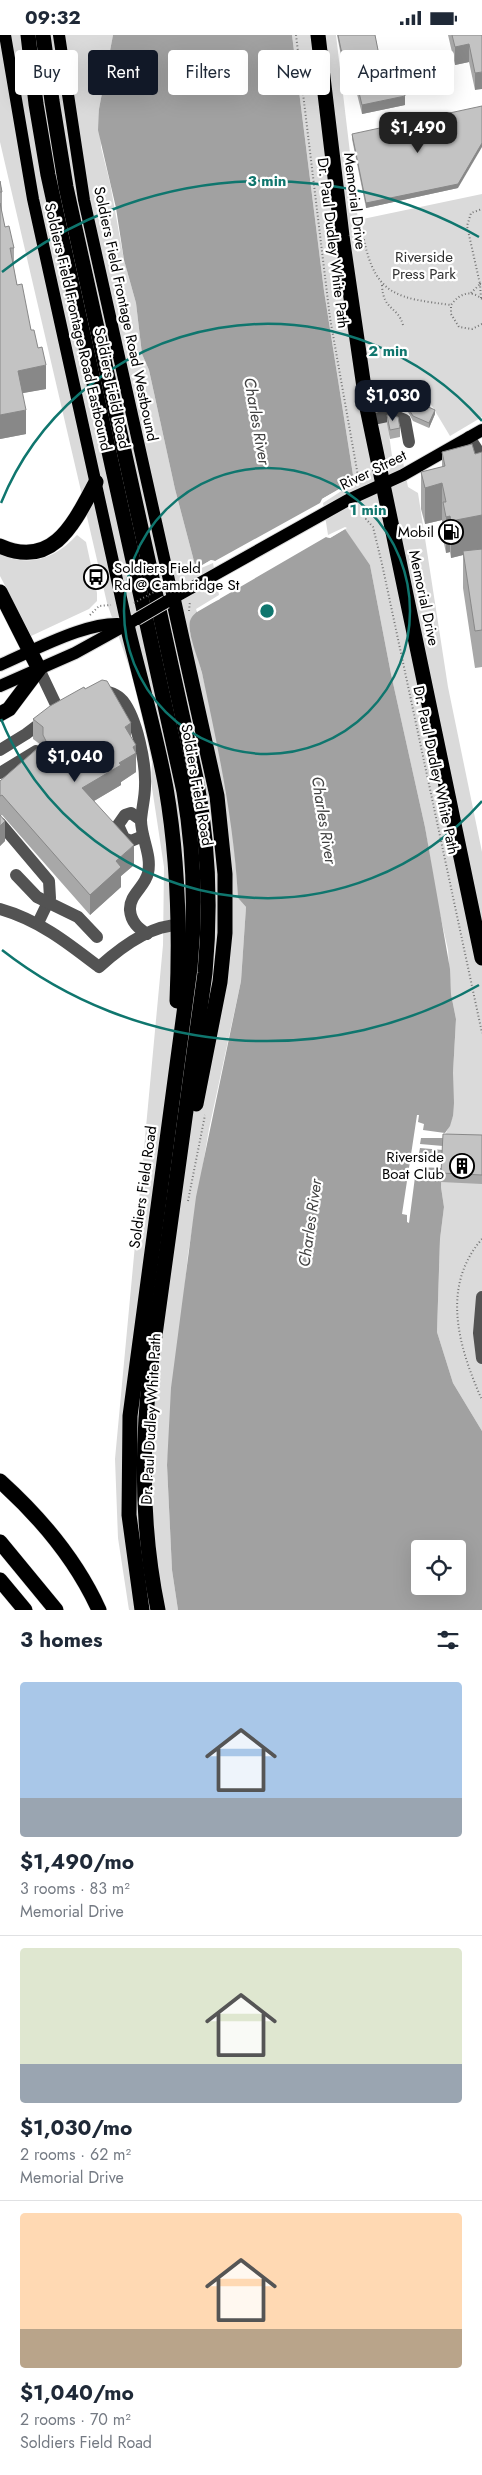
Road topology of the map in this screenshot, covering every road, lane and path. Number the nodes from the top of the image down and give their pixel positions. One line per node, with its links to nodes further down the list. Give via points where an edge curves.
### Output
1 (6, 35): 8 (main road, Soldiers Field Frontage Road Eastbound)
2 (28, 35): 53 (highway, Soldiers Field Road, via 37,111 54,205 187,813 193,863 194,923)
3 (43, 35): 54 (highway, Soldiers Field Road, via 68,194 195,771 207,843 210,893 207,951)
4 (59, 35): 29 (main road, Soldiers Field Frontage Road Westbound, via 83,192)
5 (296, 35): 23 (path, Dr. Paul Dudley White Path, via 330,318 358,476)
6 (318, 35): 18 (highway, Memorial Drive, via 342,236)
7 (0, 51): 8 (main road)
8 (9, 61): 24 (main road, Soldiers Field Frontage Road Eastbound, via 33,199)
9 (482, 209): 12 (path, via 471,213 467,227)
10 (357, 237): 11 (path, via 364,240 373,270)
11 (382, 283): 15 (path, via 409,299); 16 (path, via 386,305 399,316)
12 (481, 285): 13 (path); 14 (path)
13 (471, 293): 14 (path); 15 (path, via 459,296)
14 (482, 298)
15 (451, 305): 17 (path, via 451,314 459,327 472,329)
16 (403, 325)
17 (482, 325)
18 (369, 419): 21 (lane, via 393,415 405,420); 25 (highway, Memorial Drive)
19 (482, 430): 20 (main road, River Street)
20 (469, 437): 22 (lane); 25 (main road, River Street)
21 (408, 442)
22 (482, 457)
23 (356, 481)
24 (96, 482): 27 (highway, via 73,525 58,541 32,551 14,551); 31 (main road, Soldiers Field Frontage Road Eastbound)
25 (382, 485): 29 (main road, River Street, via 348,500 192,587); 51 (highway, Memorial Drive)
26 (369, 515): 52 (path, Dr. Paul Dudley White Path, via 366,519 373,527 382,564)
27 (0, 546)
28 (0, 592): 32 (highway)
29 (167, 596): 30 (path, bridge); 31 (main road, River Street, bridge); 54 (highway, via 217,796 226,899 223,956 211,1037 198,1098)
30 (134, 603)
31 (132, 622): 32 (main road, via 100,624); 34 (main road, River Street); 48 (highway, via 165,784)
32 (31, 652): 33 (main road); 34 (highway)
33 (0, 665)
34 (39, 669): 35 (main road, River Street); 37 (highway, via 9,709); 38 (lane, via 62,707)
35 (0, 686)
36 (90, 693): 41 (lane, via 111,693 127,708 145,771)
37 (0, 714)
38 (0, 750)
39 (36, 751): 40 (lane)
40 (0, 773)
41 (141, 819): 43 (lane); 43 (lane, via 131,813 125,815 118,825 124,838 131,841)
42 (0, 823): 45 (lane, via 46,877 51,891)
43 (143, 836): 49 (lane, via 148,873 131,900 130,908 135,924)
44 (16, 875): 45 (lane, via 35,895)
45 (48, 903): 47 (lane); 50 (lane, via 78,917)
46 (0, 909): 47 (lane)
47 (38, 923): 49 (lane, via 99,967 122,948)
48 (179, 925): 49 (lane); 53 (highway)
49 (147, 934)
50 (97, 937)
51 (482, 959)
52 (482, 1033)
53 (178, 1057): 66 (highway, Soldiers Field Road, via 130,1416 129,1515)
54 (180, 1158): 67 (highway, Soldiers Field Road, via 144,1429 146,1524)
55 (482, 1239): 58 (path, via 467,1262 456,1300 460,1341)
56 (482, 1297): 57 (lane, via 479,1333)
57 (482, 1358)
58 (481, 1393): 59 (path)
59 (482, 1400)
60 (0, 1481): 65 (highway, via 56,1539)
61 (0, 1542): 64 (highway)
62 (0, 1580): 63 (highway)
63 (22, 1606)
64 (56, 1610)
65 (100, 1610)
66 (142, 1610)
67 (158, 1610)

